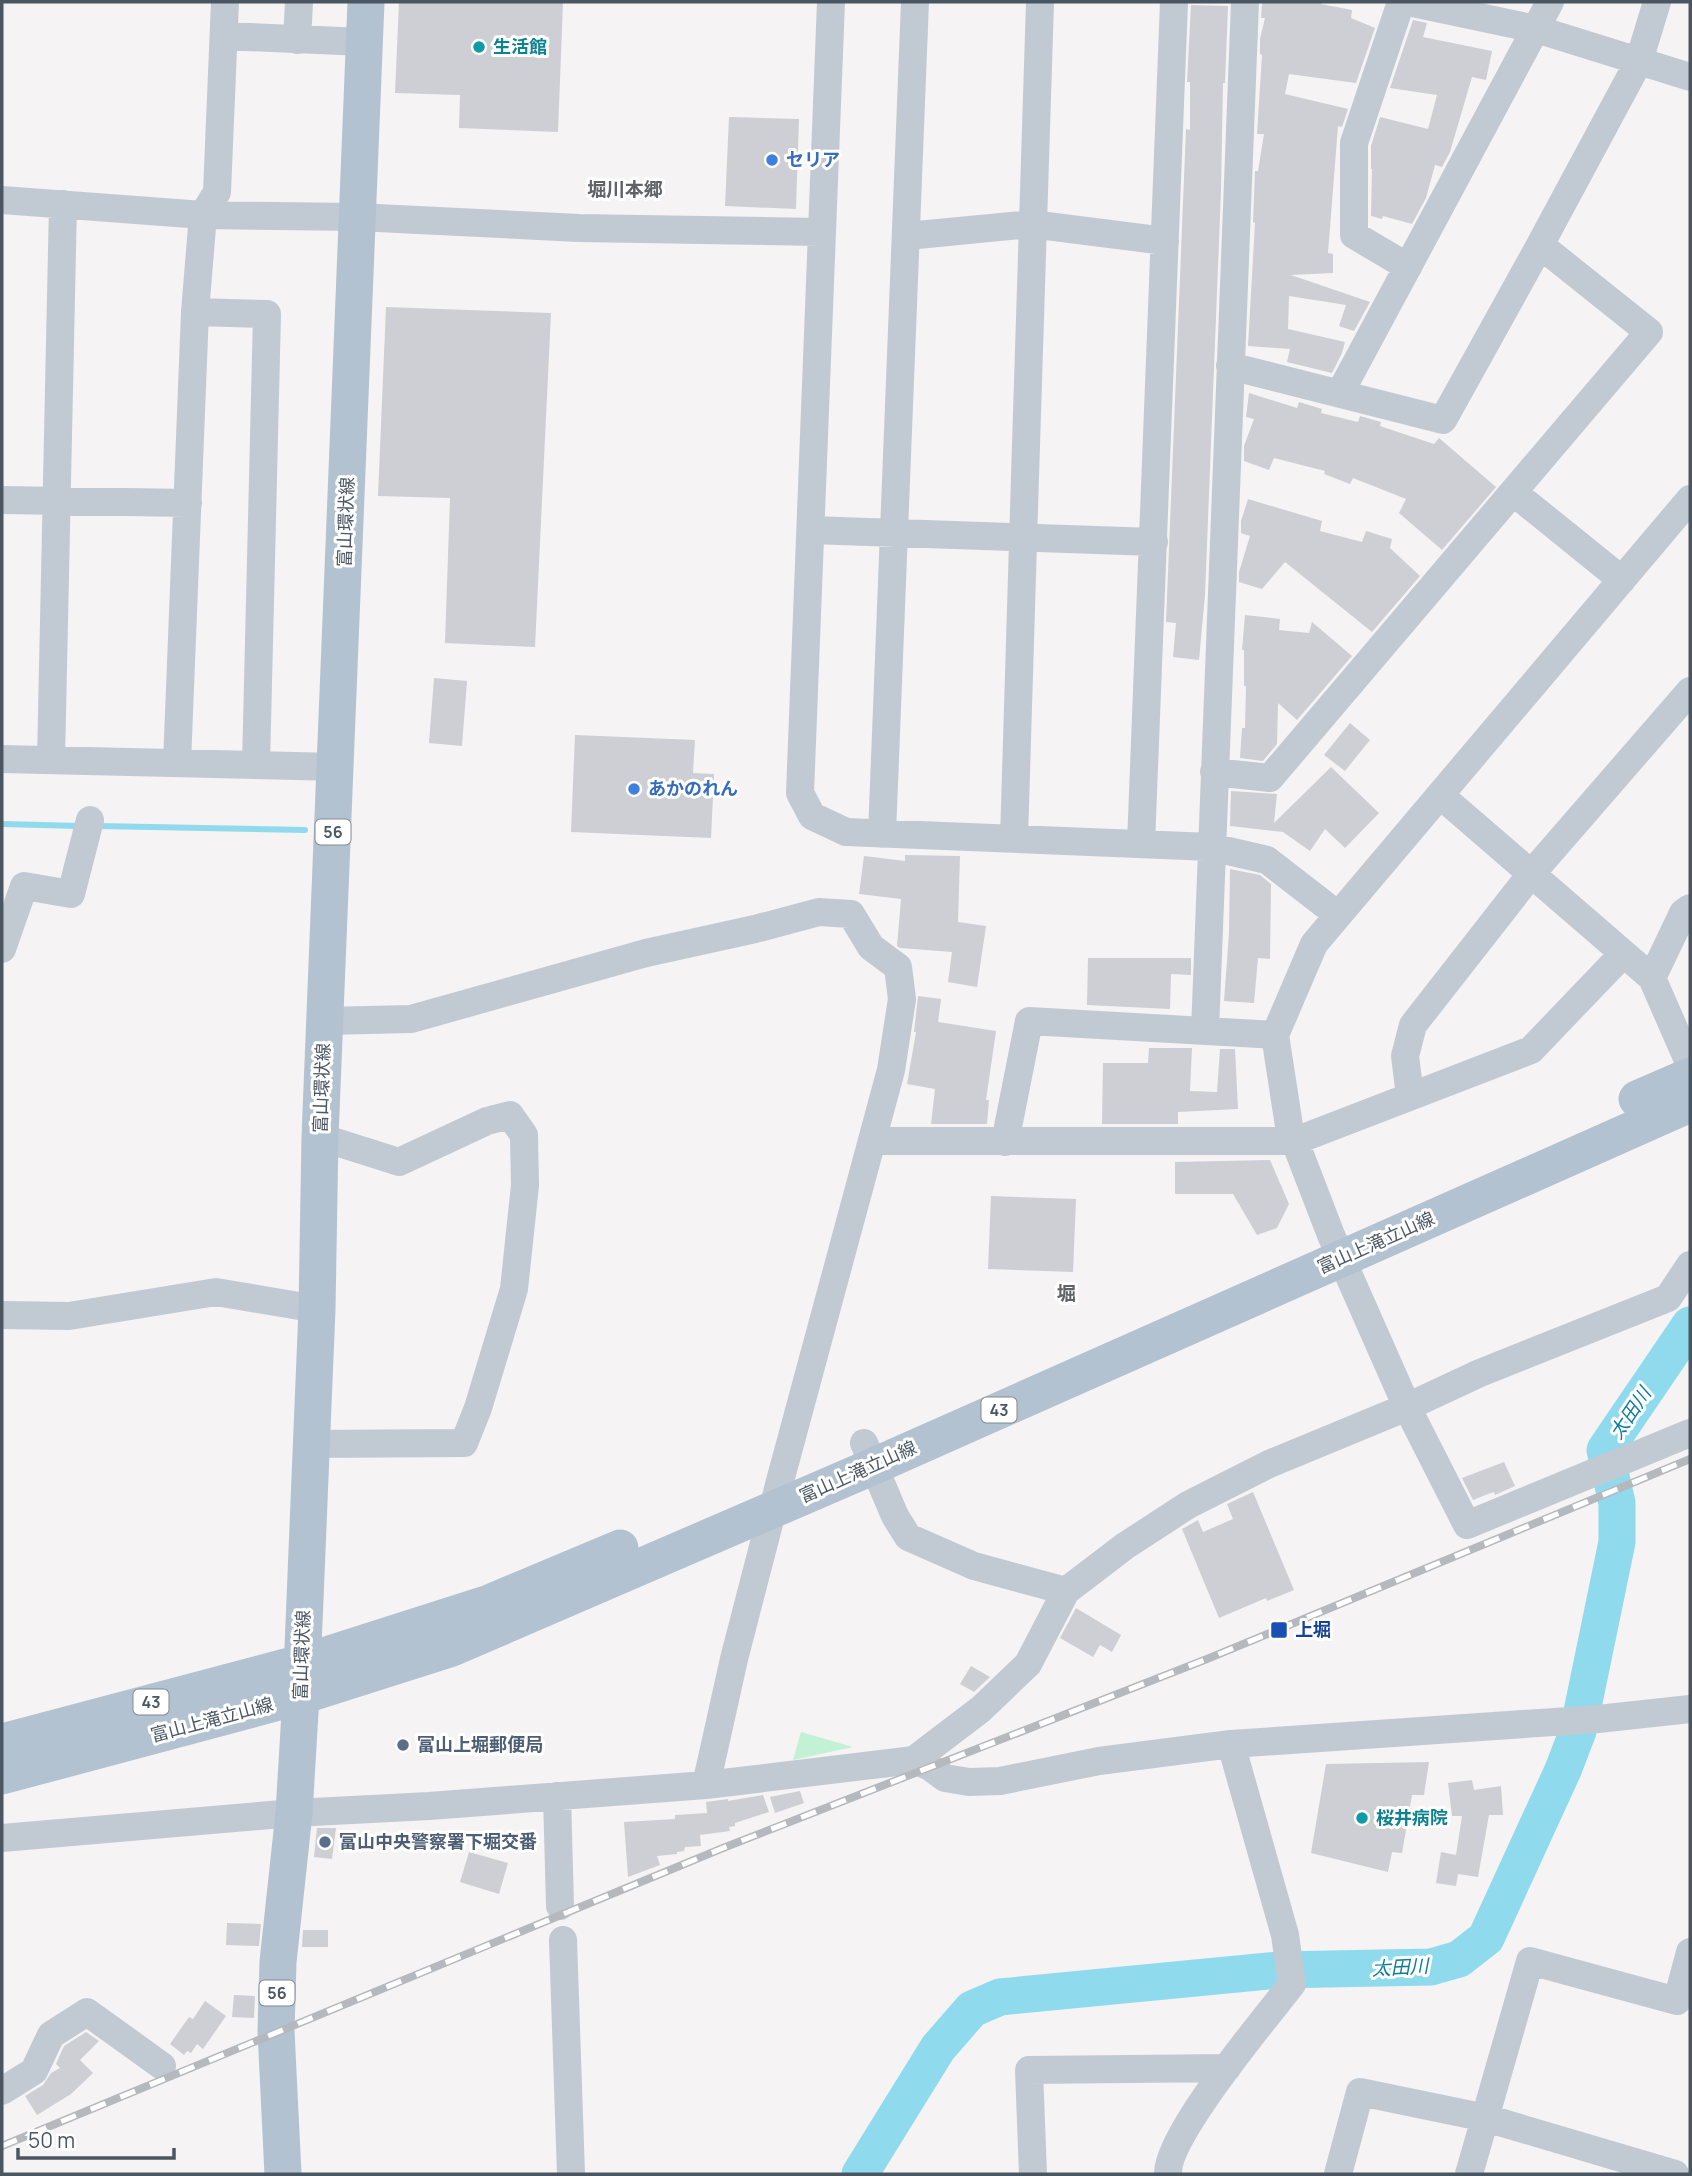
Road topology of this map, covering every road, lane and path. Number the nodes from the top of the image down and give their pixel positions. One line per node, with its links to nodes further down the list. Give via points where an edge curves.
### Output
1 (225, 2): 14 (street)
2 (299, 2): 15 (street)
3 (366, 2): 16 (main road, 富山環状線 / 56)
4 (831, 2): 24 (street)
5 (915, 2): 25 (street)
6 (1040, 2): 23 (street)
7 (1174, 2): 26 (street)
8 (1245, 2): 30 (street)
9 (1401, 2): 28 (street, via 1354,142 1354,235)
10 (1408, 2): 13 (street)
11 (1549, 2): 13 (street)
12 (1657, 2): 17 (street)
13 (1536, 29): 17 (street); 28 (street)
14 (224, 36): 15 (street); 21 (street, via 216,192)
15 (297, 40): 16 (street)
16 (364, 42): 22 (main road, 富山環状線 / 56)
17 (1639, 61): 18 (street); 27 (street)
18 (1690, 77)
19 (2, 200): 20 (street)
20 (63, 204): 21 (street); 35 (street)
21 (203, 215): 22 (street); 29 (street)
22 (357, 217): 24 (street, via 579,228); 47 (main road, 富山環状線 / 56)
23 (1031, 224): 25 (street); 26 (street); 39 (street)
24 (822, 232): 37 (street)
25 (907, 236): 38 (street)
26 (1165, 242): 40 (street)
27 (1540, 245): 31 (street, via 1443,420); 32 (street, via 1649,332)
28 (1408, 267): 31 (street)
29 (195, 312): 36 (street); 46 (street, via 267,314)
30 (1230, 366): 31 (street); 48 (street)
31 (1340, 393)
32 (1513, 492): 41 (street); 48 (street, via 1270,778)
33 (1690, 499): 41 (street)
34 (2, 500): 35 (street)
35 (57, 501): 36 (street); 44 (street)
36 (188, 503): 45 (street)
37 (811, 530): 38 (street); 51 (street, via 800,793 813,816 846,832)
38 (895, 532): 39 (street); 51 (street)
39 (1025, 537): 40 (street); 52 (street)
40 (1154, 542): 53 (street)
41 (1622, 580): 49 (street)
42 (1690, 691): 55 (street)
43 (2, 759): 44 (street)
44 (51, 760): 45 (street)
45 (177, 763): 46 (street)
46 (256, 765): 47 (street)
47 (336, 767): 61 (main road, 富山環状線 / 56)
48 (1214, 772): 54 (street)
49 (1440, 795): 55 (street); 57 (street)
50 (90, 820): 58 (street, via 71,894 24,886)
51 (882, 834): 52 (street)
52 (1014, 839): 53 (street)
53 (1142, 844): 54 (street)
54 (1212, 847): 57 (street, via 1267,860); 62 (street)
55 (1531, 874): 59 (street); 66 (street, via 1413,1025 1405,1056)
56 (1690, 908): 60 (street, via 1683,913)
57 (1338, 915): 63 (street, via 1314,944)
58 (2, 949)
59 (1623, 954): 60 (street); 66 (street, via 1531,1050)
60 (1652, 978): 64 (street)
61 (325, 1021): 68 (main road, 富山環状線 / 56); 69 (street, via 411,1018 646,953 819,912 851,914 871,947 898,967 902,999)
62 (1205, 1031): 63 (street); 71 (street, via 1029,1021)
63 (1275, 1035): 70 (street)
64 (1690, 1065)
65 (1690, 1076): 72 (main road, 富山上滝立山線 / 43)
66 (1410, 1096): 70 (street)
67 (1690, 1104): 72 (main road, 富山上滝立山線 / 43)
68 (320, 1137): 74 (main road, 富山環状線 / 56); 78 (street, via 400,1162 487,1121 510,1115 524,1135 526,1185 514,1289 464,1443)
69 (873, 1141): 71 (street); 80 (street)
70 (1295, 1141): 71 (street); 72 (street)
71 (1005, 1142)
72 (1336, 1247): 76 (street); 79 (main road, 富山上滝立山線 / 43)
73 (1690, 1265): 76 (street, via 1668,1298)
74 (317, 1309): 75 (street, via 216,1292 69,1316); 78 (main road, 富山環状線 / 56)
75 (2, 1315)
76 (1407, 1407): 77 (street, via 1467,1525); 81 (street, via 1269,1464 1188,1505)
77 (1690, 1433)
78 (310, 1444): 82 (main road, 富山環状線 / 56)
79 (869, 1454): 80 (main road, 富山上滝立山線 / 43); 81 (street, via 908,1537 974,1566)
80 (777, 1495): 82 (main road, 富山上滝立山線 / 43); 88 (street)
81 (1066, 1591): 86 (street, via 1028,1664 981,1709)
82 (301, 1679): 84 (main road, 富山上滝立山線 / 43); 87 (main road, 富山上滝立山線 / 43); 90 (main road, 富山環状線 / 56)
83 (1690, 1709): 85 (street)
84 (2, 1742)
85 (1231, 1744): 86 (street, via 1099,1761 1000,1781 945,1778); 96 (street, via 1285,1935 1292,1983)
86 (914, 1760): 88 (street)
87 (2, 1776)
88 (706, 1785): 89 (street)
89 (557, 1796): 90 (street); 92 (street)
90 (294, 1813): 91 (street); 99 (main road, 富山環状線 / 56, via 278,1962 276,2031)
91 (2, 1838)
92 (560, 1906)
93 (563, 1940): 100 (street)
94 (1690, 1952): 98 (street, via 1676,2001 1530,1961)
95 (162, 2066): 97 (street, via 87,2012 51,2035 34,2071)
96 (1227, 2068): 101 (street, via 1029,2070); 102 (street, via 1178,2139)
97 (2, 2091)
98 (1486, 2118): 103 (street, via 1360,2092); 104 (street); 105 (street)
99 (283, 2174)
100 (571, 2174)
101 (1033, 2174)
102 (1168, 2174)
103 (1338, 2174)
104 (1469, 2174)
105 (1675, 2174)

